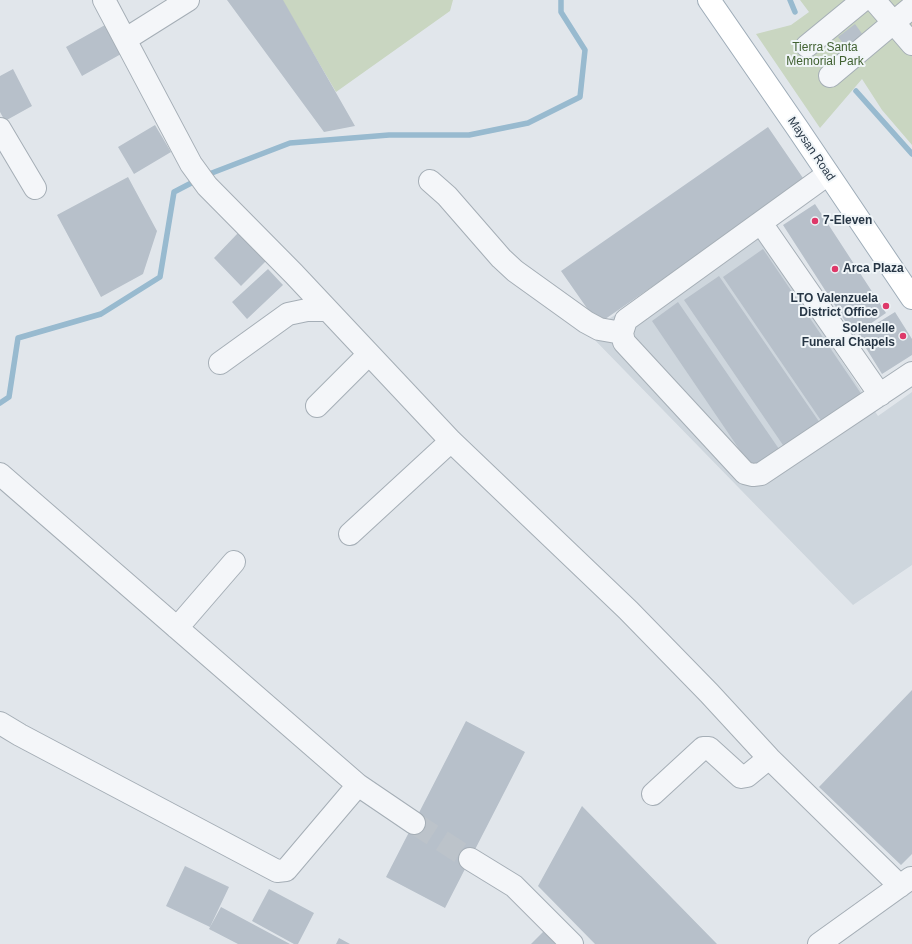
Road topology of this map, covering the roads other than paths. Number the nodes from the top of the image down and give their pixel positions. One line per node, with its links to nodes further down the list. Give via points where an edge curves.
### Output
1 (104, 0): 8 (street)
2 (188, 0): 8 (street)
3 (709, 0): 13 (main road, Maysan Road)
4 (863, 0): 10 (street)
5 (874, 0): 7 (street)
6 (912, 7): 7 (street)
7 (894, 23): 9 (street); 11 (street)
8 (126, 39): 18 (street, via 192,164 207,186)
9 (912, 44)
10 (807, 46)
11 (830, 76)
12 (0, 130): 15 (street)
13 (828, 174): 16 (street); 17 (main road, Maysan Road)
14 (430, 181): 19 (street, via 516,271 586,322 599,329)
15 (35, 188)
16 (762, 223): 19 (street, via 626,320); 23 (street)
17 (912, 298)
18 (327, 310): 20 (street); 21 (street, via 307,310 288,314)
19 (622, 333): 23 (street, via 624,342 745,473 761,474)
20 (368, 354): 24 (street); 25 (street)
21 (220, 363)
22 (912, 373): 23 (street)
23 (880, 395)
24 (317, 406)
25 (451, 441): 27 (street); 31 (street, via 628,610)
26 (0, 474): 29 (street)
27 (350, 534)
28 (234, 562): 29 (street)
29 (177, 628): 32 (street)
30 (0, 722): 32 (street, via 277,871 286,870)
31 (769, 758): 33 (street, via 747,776 741,777 709,748 703,748); 36 (street)
32 (358, 785): 34 (street)
33 (653, 794)
34 (414, 823)
35 (470, 859): 37 (street, via 514,886)
36 (906, 882): 38 (street)
37 (572, 944)
38 (819, 944)

